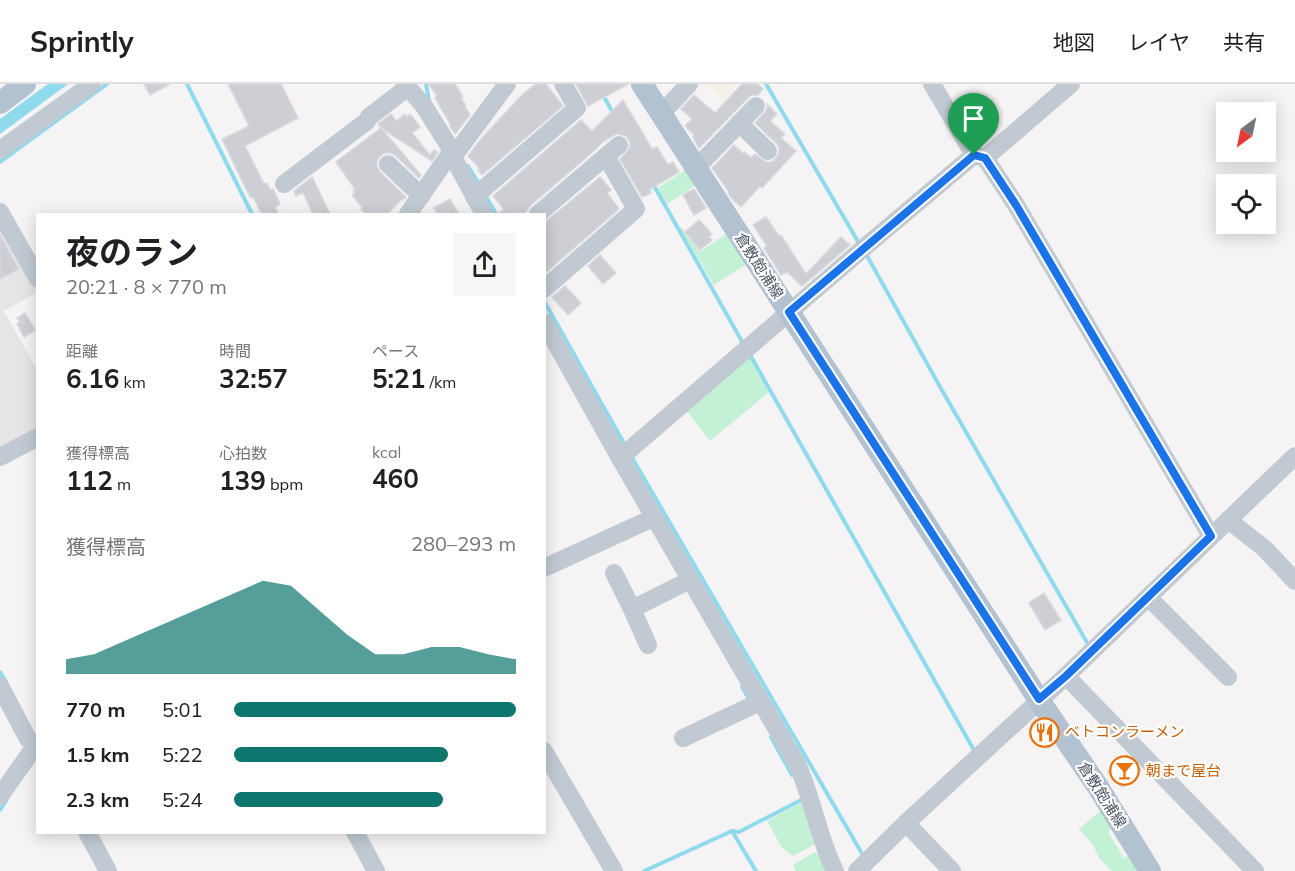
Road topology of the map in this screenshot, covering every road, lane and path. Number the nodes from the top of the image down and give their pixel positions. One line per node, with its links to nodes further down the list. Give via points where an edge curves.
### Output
1 (25, 84): 10 (main road)
2 (92, 84): 14 (street)
3 (507, 84): 16 (street)
4 (563, 84): 21 (street, via 577,108)
5 (642, 84): 12 (main road, 倉敷飽浦線)
6 (689, 84): 12 (street)
7 (932, 84): 17 (street)
8 (1071, 84): 17 (street)
9 (405, 88): 16 (street, via 424,106); 20 (street, via 367,122)
10 (0, 103)
11 (756, 106): 13 (street)
12 (661, 114): 19 (main road, 倉敷飽浦線)
13 (740, 123): 15 (street); 19 (street)
14 (0, 150)
15 (768, 151)
16 (456, 152): 21 (street); 22 (street)
17 (980, 156): 29 (street); 37 (street, via 1016,205)
18 (388, 164): 22 (street)
19 (696, 168): 29 (main road, 倉敷飽浦線)
20 (284, 184)
21 (480, 192): 25 (street)
22 (422, 195): 24 (street)
23 (0, 212): 27 (street)
24 (409, 213)
25 (484, 213)
26 (539, 213): 28 (street, via 613,150 636,209)
27 (36, 275)
28 (546, 287)
29 (789, 312): 32 (street); 48 (main road, 倉敷飽浦線)
30 (546, 325): 32 (street)
31 (36, 438): 34 (street)
32 (626, 453): 35 (street)
33 (1295, 456): 36 (street)
34 (0, 457)
35 (650, 520): 38 (street); 41 (street)
36 (1231, 523): 37 (street); 40 (street, via 1264,548)
37 (1211, 536): 42 (street)
38 (546, 567)
39 (614, 573): 43 (street)
40 (1295, 581)
41 (686, 582): 43 (street); 49 (street)
42 (1148, 597): 45 (street); 46 (street)
43 (632, 609): 44 (street)
44 (648, 645)
45 (1228, 677)
46 (1069, 679): 48 (street); 65 (street)
47 (2, 694): 51 (street, via 28,739)
48 (1039, 699): 55 (street); 64 (main road, 倉敷飽浦線)
49 (756, 704): 50 (street); 62 (street, via 797,764)
50 (683, 738)
51 (36, 743)
52 (36, 745): 54 (street)
53 (546, 754): 61 (street)
54 (0, 796)
55 (909, 826): 58 (street); 63 (street)
56 (88, 834): 59 (street)
57 (356, 834): 60 (street)
58 (864, 865)
59 (108, 871)
60 (376, 871)
61 (614, 871)
62 (835, 871)
63 (951, 871)
64 (1150, 871)
65 (1255, 871)

